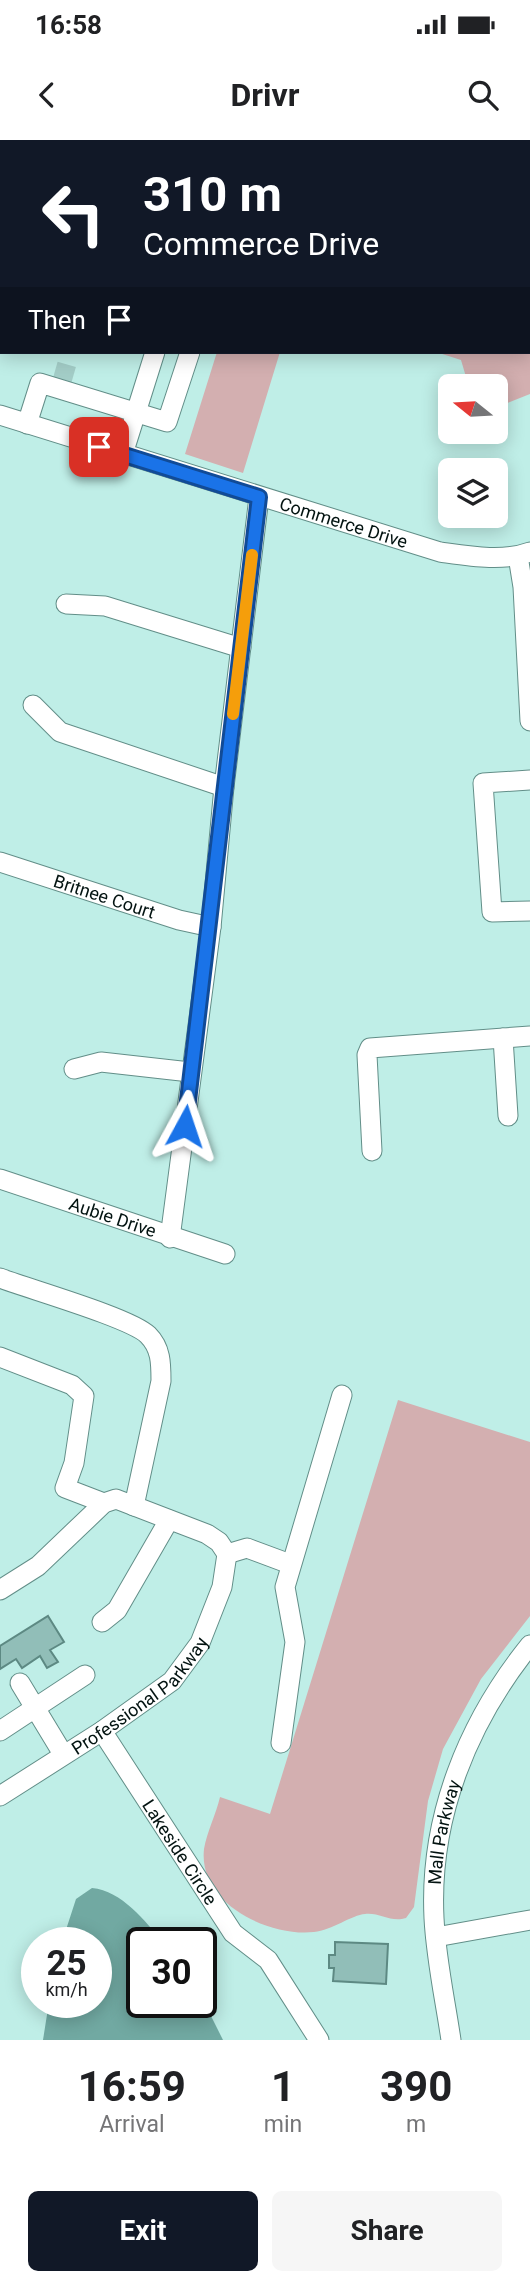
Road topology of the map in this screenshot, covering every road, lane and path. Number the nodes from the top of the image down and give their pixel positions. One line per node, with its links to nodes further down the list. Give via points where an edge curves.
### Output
1 (154, 354): 5 (street)
2 (189, 354): 5 (street, via 167,422)
3 (76, 377): 4 (street)
4 (88, 397): 5 (street); 7 (street, via 48,377)
5 (136, 412): 8 (street)
6 (0, 415): 7 (street, Commerce Drive)
7 (27, 424): 8 (street, Commerce Drive)
8 (123, 454): 9 (street, Commerce Drive)
9 (259, 497): 10 (street, Commerce Drive, via 440,552); 12 (street)
10 (524, 554): 14 (street)
11 (66, 604): 12 (street, via 105,606)
12 (241, 648): 16 (street)
13 (33, 705): 16 (street, via 60,732)
14 (530, 721)
15 (530, 780): 18 (street, via 483,783 492,912)
16 (224, 787): 19 (street)
17 (0, 862): 19 (street, Britnee Court)
18 (530, 911)
19 (211, 927): 23 (street)
20 (530, 1036): 21 (street)
21 (503, 1038): 24 (street); 25 (street, via 370,1048)
22 (74, 1069): 23 (street, via 101,1062)
23 (190, 1072): 27 (street)
24 (508, 1116)
25 (372, 1151)
26 (0, 1179): 27 (street, Aubie Drive)
27 (170, 1238): 28 (street, Aubie Drive)
28 (225, 1254)
29 (0, 1278): 33 (street, via 136,1326 157,1347 160,1381)
30 (0, 1357): 32 (street, via 79,1389 84,1405 65,1488)
31 (342, 1395): 36 (street)
32 (104, 1503): 33 (street, via 116,1499); 37 (street, via 38,1566)
33 (134, 1506): 34 (street)
34 (169, 1520): 35 (street, via 207,1534); 38 (street, via 117,1610)
35 (227, 1554): 36 (street, via 247,1548); 44 (street, Professional Parkway, via 218,1598 185,1667)
36 (290, 1564): 45 (street, via 286,1601 295,1642)
37 (0, 1590)
38 (102, 1622)
39 (530, 1645): 49 (street, Mall Parkway, via 489,1701 461,1759 438,1851)
40 (85, 1675): 42 (street)
41 (20, 1683): 42 (street)
42 (35, 1708): 43 (street); 46 (street)
43 (0, 1731)
44 (102, 1731): 46 (street, Professional Parkway); 50 (street, Lakeside Circle, via 233,1933 268,1960)
45 (281, 1743)
46 (63, 1754): 47 (street, Professional Parkway)
47 (0, 1796)
48 (530, 1920): 49 (street)
49 (436, 1937): 51 (street, Mall Parkway)
50 (319, 2040)
51 (451, 2040)

